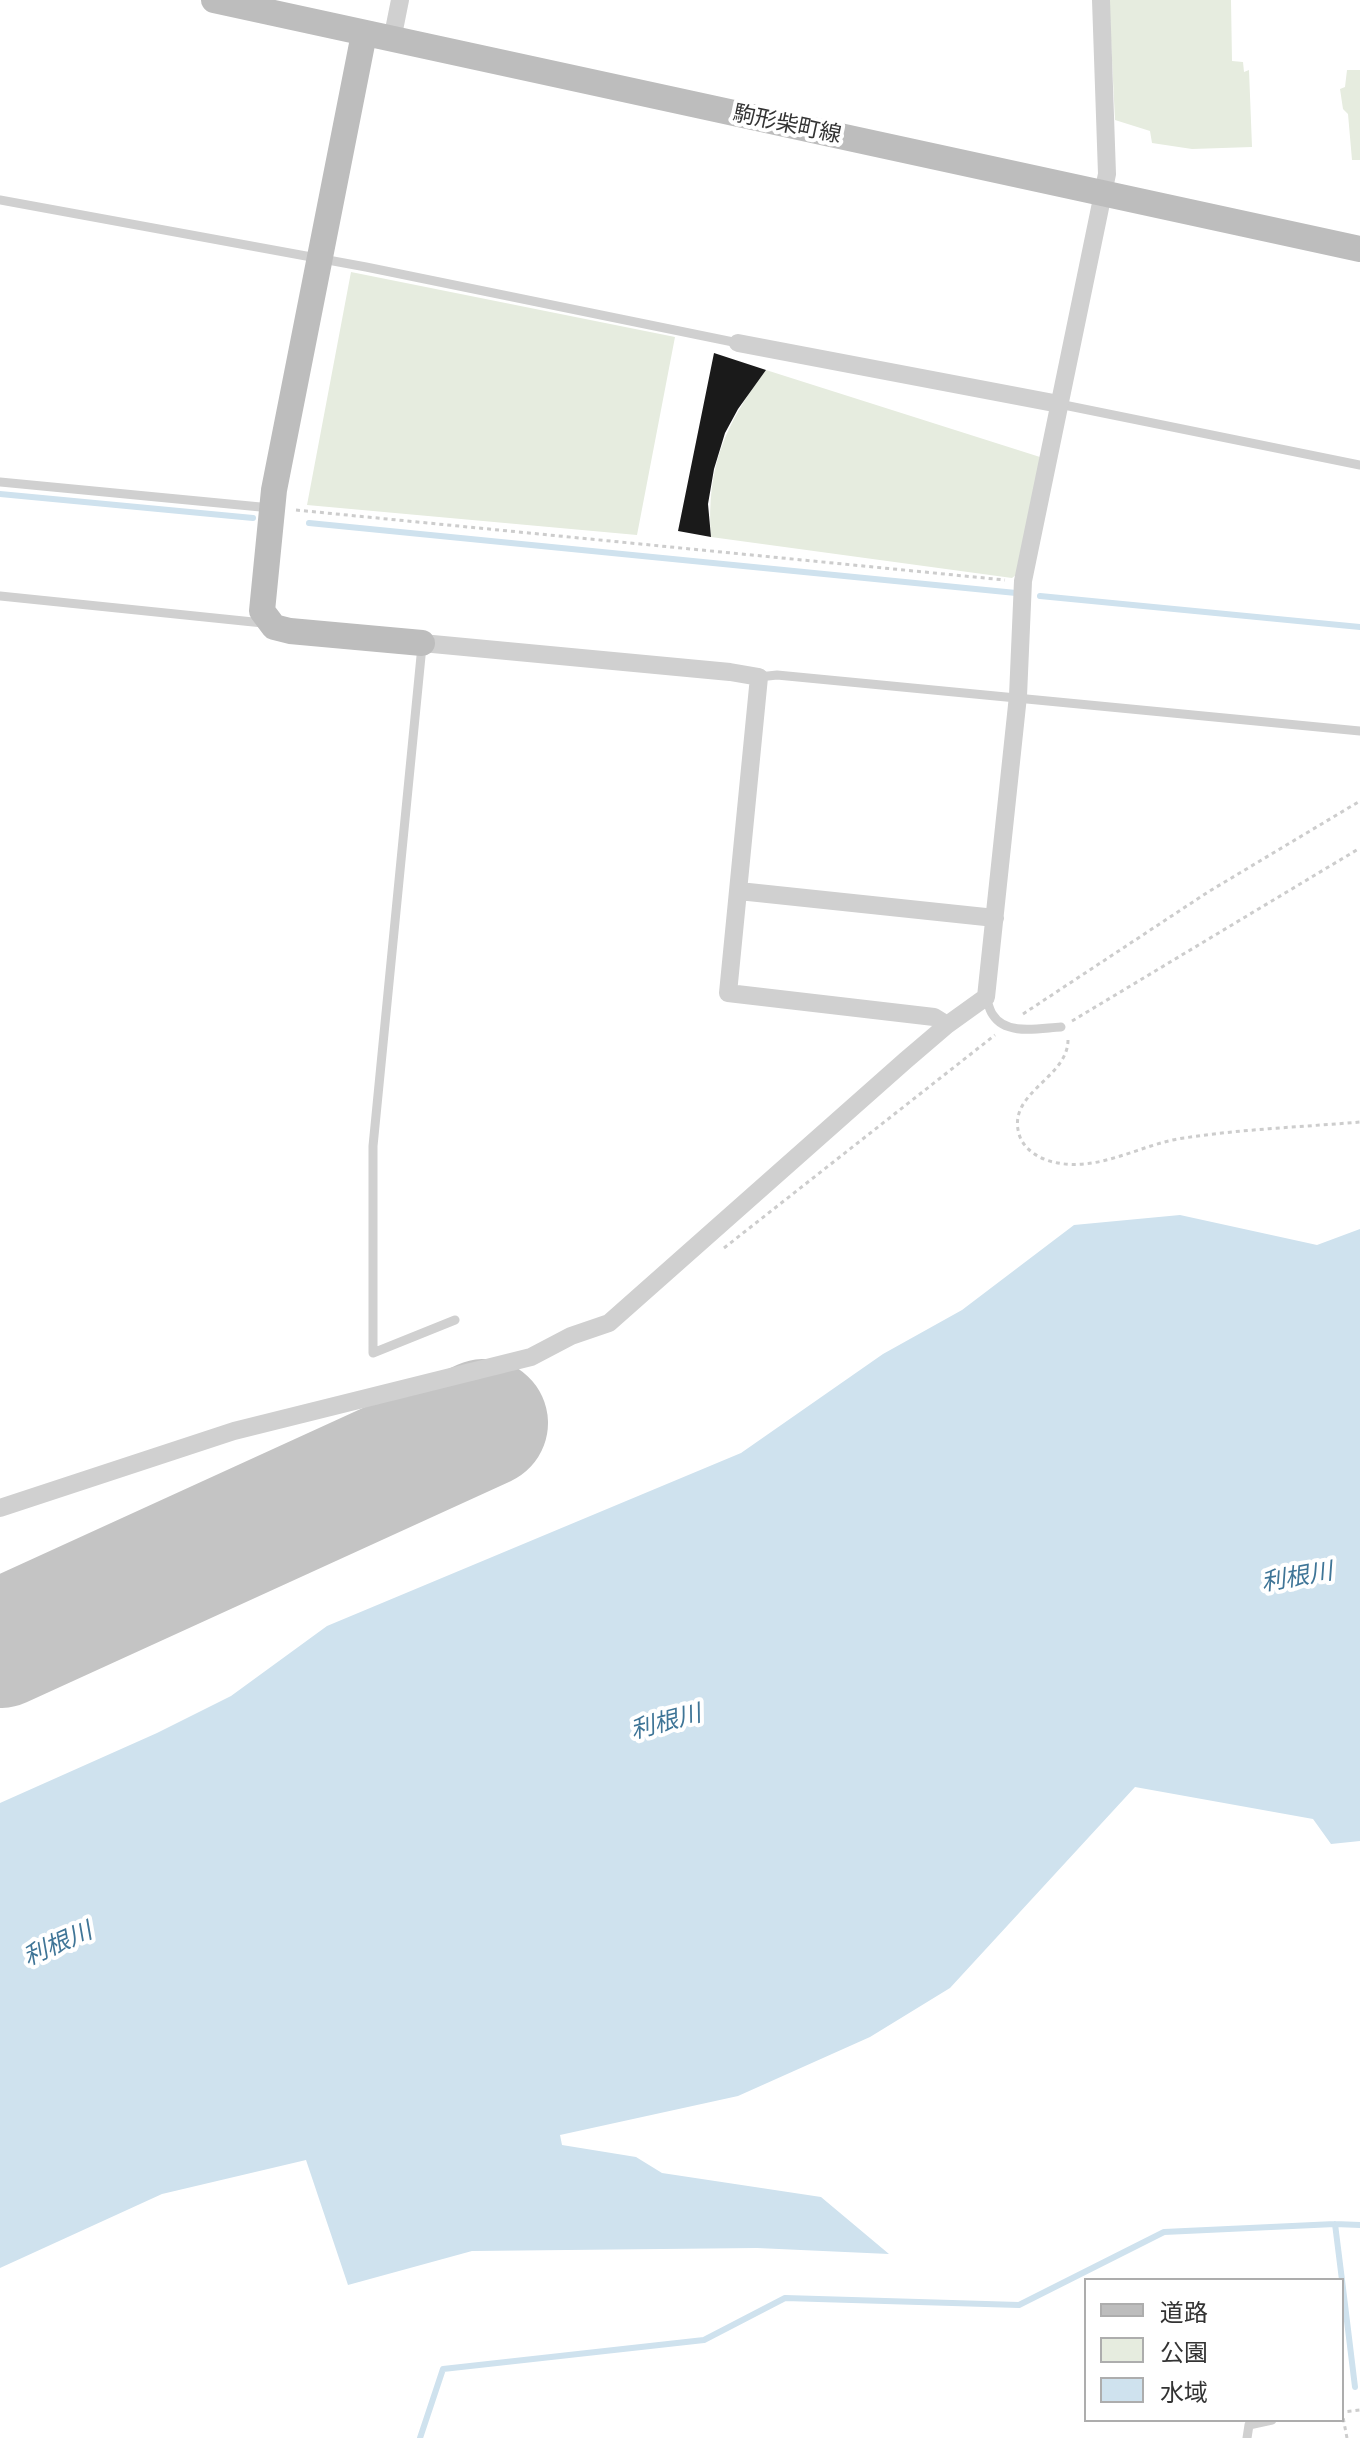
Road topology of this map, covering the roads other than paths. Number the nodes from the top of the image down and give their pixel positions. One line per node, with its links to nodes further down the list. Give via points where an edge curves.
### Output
1 (214, 0): 4 (main road, 駒形柴町線)
2 (400, 0): 4 (street)
3 (1101, 0): 5 (street, via 1108,161)
4 (378, 37): 5 (main road, 駒形柴町線); 8 (main road)
5 (1103, 192): 7 (main road, 駒形柴町線); 10 (street)
6 (0, 200): 8 (lane)
7 (1360, 249)
8 (325, 260): 9 (lane); 13 (main road)
9 (738, 343): 10 (street)
10 (1059, 404): 11 (lane); 18 (street, via 1023,581)
11 (1360, 465)
12 (0, 482): 13 (lane)
13 (278, 509): 15 (main road, via 262,611)
14 (2, 596): 15 (lane)
15 (270, 623): 16 (main road, via 290,631)
16 (422, 643): 17 (street); 25 (lane, via 373,1146 373,1353)
17 (759, 677): 18 (lane); 20 (street)
18 (1018, 696): 19 (lane); 21 (street)
19 (1360, 731)
20 (739, 891): 21 (street); 23 (street, via 728,993 934,1017)
21 (995, 918): 22 (street)
22 (986, 997): 23 (street); 24 (lane, via 993,1017 1006,1025 1021,1030)
23 (947, 1025): 26 (street, via 609,1323 531,1357 234,1431)
24 (1061, 1027)
25 (455, 1320)
26 (0, 1508)
27 (1263, 2422): 28 (lane, via 1249,2425)
28 (1247, 2438)

